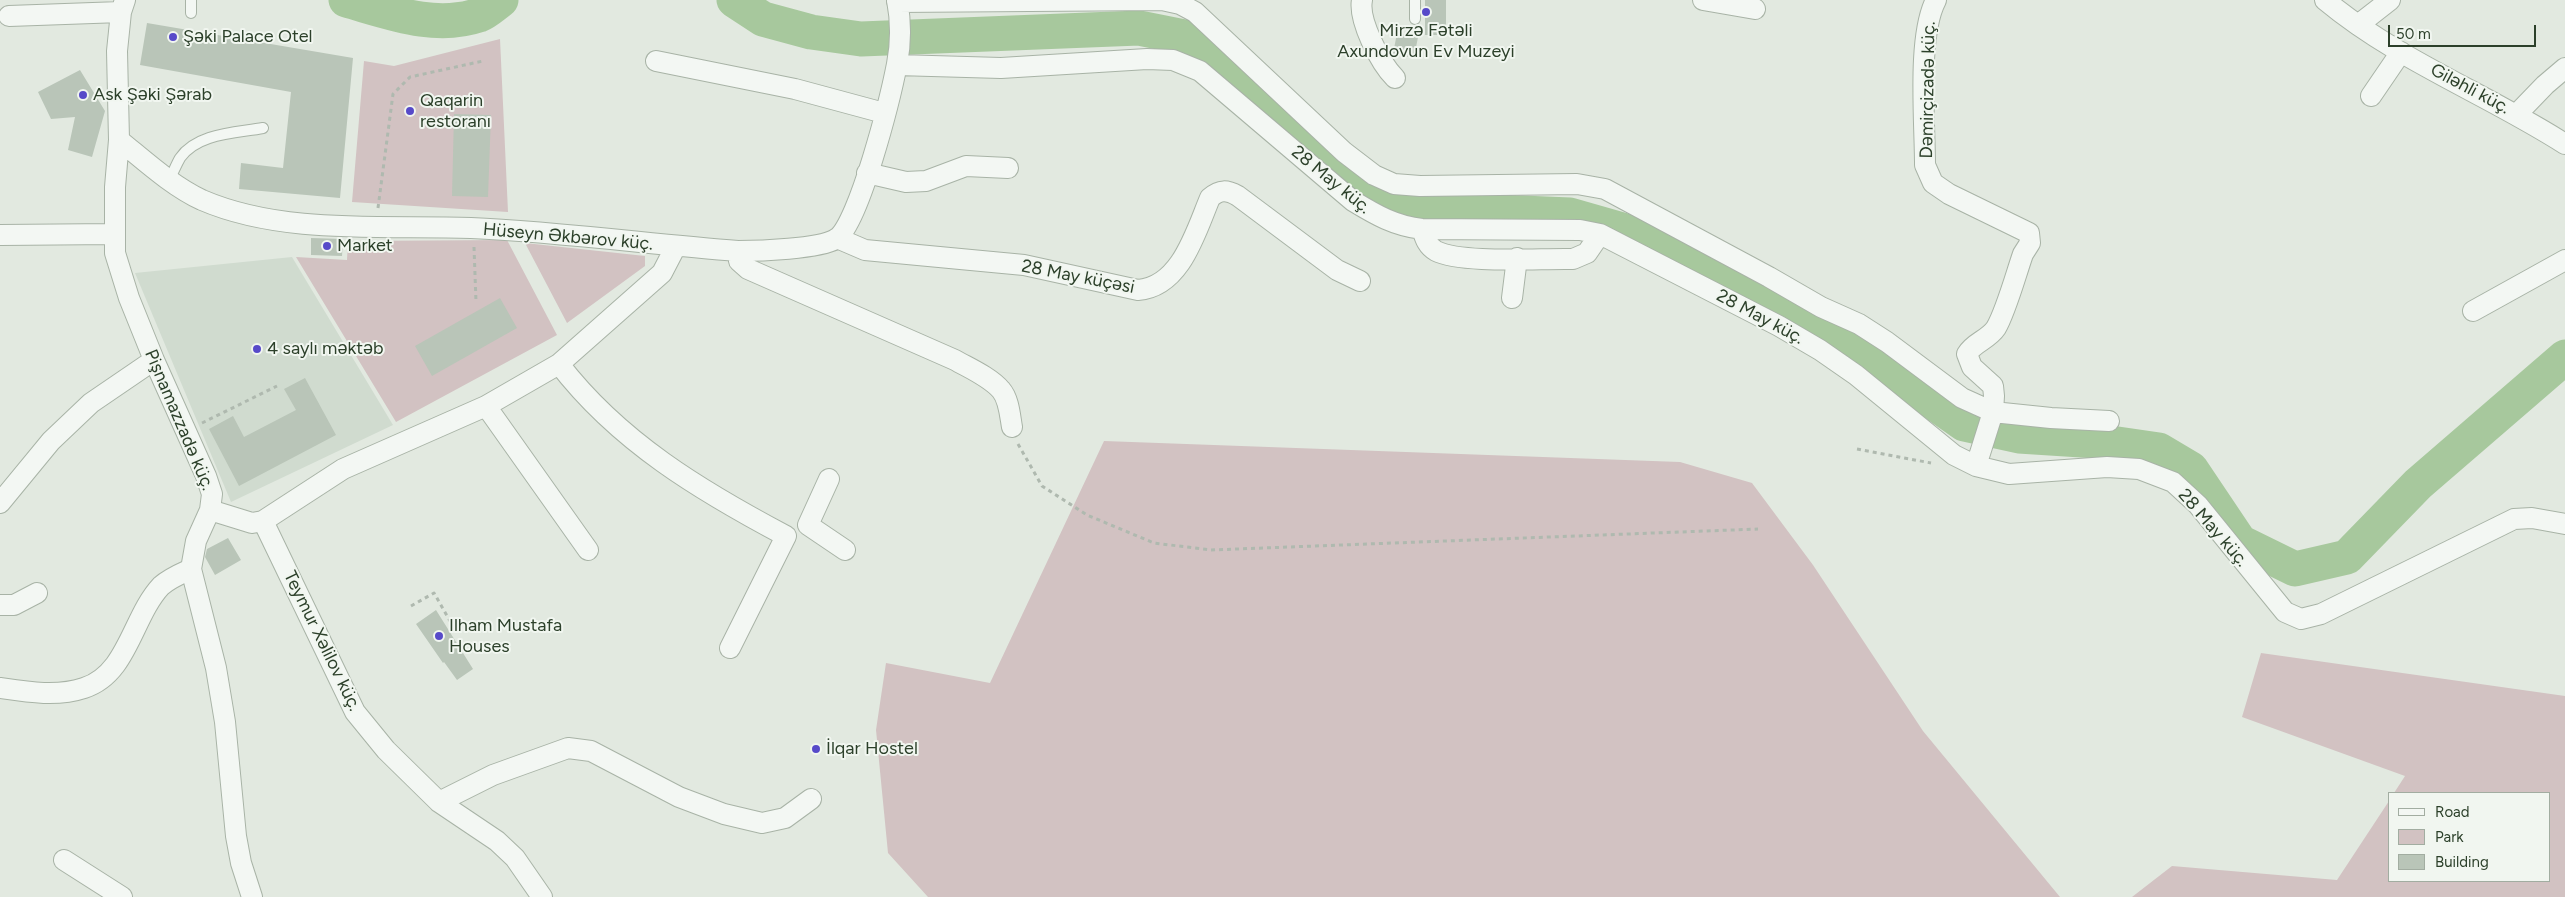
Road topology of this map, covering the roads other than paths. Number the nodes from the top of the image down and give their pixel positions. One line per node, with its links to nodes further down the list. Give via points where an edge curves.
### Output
1 (191, 0): 11 (lane)
2 (1362, 0): 19 (street, via 1362,16 1384,67)
3 (1415, 0): 13 (lane)
4 (1703, 0): 10 (street)
5 (1936, 0): 44 (street, Dəmirçizadə küç., via 1929,13 1925,35 1925,165 1933,184 2029,234 2030,243 1995,328 1967,354 1972,367 1993,386)
6 (2325, 0): 14 (street, Giləhli küç.)
7 (2390, 0): 14 (street)
8 (123, 6): 12 (street); 24 (street, Pişnamazzadə küç., via 117,51)
9 (898, 6): 16 (street); 44 (street, via 1162,0 1180,4 1196,12 1344,152 1374,175 1394,184 1420,186 1577,184 1605,189 1821,307 1859,324)
10 (1755, 9)
11 (191, 13)
12 (9, 16)
13 (1415, 19)
14 (2358, 25): 15 (street, Giləhli küç.)
15 (2401, 52): 20 (street); 22 (street, Giləhli küç.)
16 (898, 58): 21 (street); 29 (street, 28 May küç., via 1001,68 1147,58 1173,60 1200,72 1353,201 1379,218)
17 (656, 61): 21 (street, via 795,89)
18 (2565, 68): 22 (street)
19 (1395, 78)
20 (2371, 96)
21 (884, 113): 27 (street)
22 (2517, 114): 25 (street, Giləhli küç.)
23 (263, 128): 28 (lane, via 194,144 180,158)
24 (120, 140): 28 (street, Hüseyn Əkbərov küç.); 30 (street, Pişnamazzadə küç.)
25 (2565, 144)
26 (1008, 168): 27 (street, via 966,166 926,181 906,182)
27 (867, 173): 33 (street, via 854,210)
28 (169, 180): 34 (street, Hüseyn Əkbərov küç., via 201,199 267,220 473,228)
29 (1422, 229): 31 (street, 28 May küç., via 1580,230); 36 (street, via 1426,242 1436,251 1460,257)
30 (114, 234): 32 (street); 41 (street, Pişnamazzadə küç., via 115,253 129,298)
31 (1600, 234): 36 (street, via 1586,253 1573,259); 47 (street, 28 May küç., via 1820,350 1954,454)
32 (0, 235)
33 (837, 238): 35 (street, Hüseyn Əkbərov küç., via 762,251); 38 (street, 28 May küçəsi, via 865,250 1024,265 1138,290 1151,289 1168,277 1185,255 1210,198 1228,190 1337,270)
34 (676, 246): 35 (street, Hüseyn Əkbərov küç.); 42 (street, via 662,273)
35 (738, 251): 46 (street, via 739,261 748,268 955,360 984,377 1002,390)
36 (1518, 258): 39 (street)
37 (2565, 260): 40 (street)
38 (1360, 281)
39 (1512, 298)
40 (2473, 311)
41 (154, 360): 49 (street, via 84,409 51,441); 50 (street, Pişnamazzadə küç., via 212,494)
42 (559, 364): 43 (street); 54 (street, via 582,394 647,452 691,483)
43 (486, 406): 51 (street, via 343,469); 55 (street)
44 (1992, 416): 45 (street); 47 (street)
45 (2109, 421)
46 (1012, 428)
47 (1979, 458): 52 (street, 28 May küç., via 2009,474 2107,467 2139,469 2173,482 2198,505 2285,612 2301,619 2321,614 2514,520 2532,518)
48 (829, 479): 53 (street)
49 (0, 503)
50 (210, 510): 51 (street, via 252,523); 57 (street, Pişnamazzadə küç., via 196,540)
51 (263, 521): 63 (street, Teymur Xəlilov küç., via 355,712 386,750)
52 (2565, 524)
53 (808, 525): 54 (street); 56 (street)
54 (786, 536): 60 (street)
55 (588, 550)
56 (845, 550)
57 (191, 569): 61 (street, via 161,586 107,676 84,688 56,693); 66 (street, Pişnamazzadə küç., via 219,686 236,836)
58 (37, 593): 59 (street, via 14,605)
59 (0, 605)
60 (730, 648)
61 (0, 688)
62 (811, 800): 63 (street, via 785,818 762,823 724,814 679,797 591,751 568,748 493,775)
63 (438, 802): 67 (street, Teymur Xəlilov küç., via 497,841 515,858)
64 (64, 860): 65 (street)
65 (122, 897)
66 (252, 897)
67 (542, 897)

